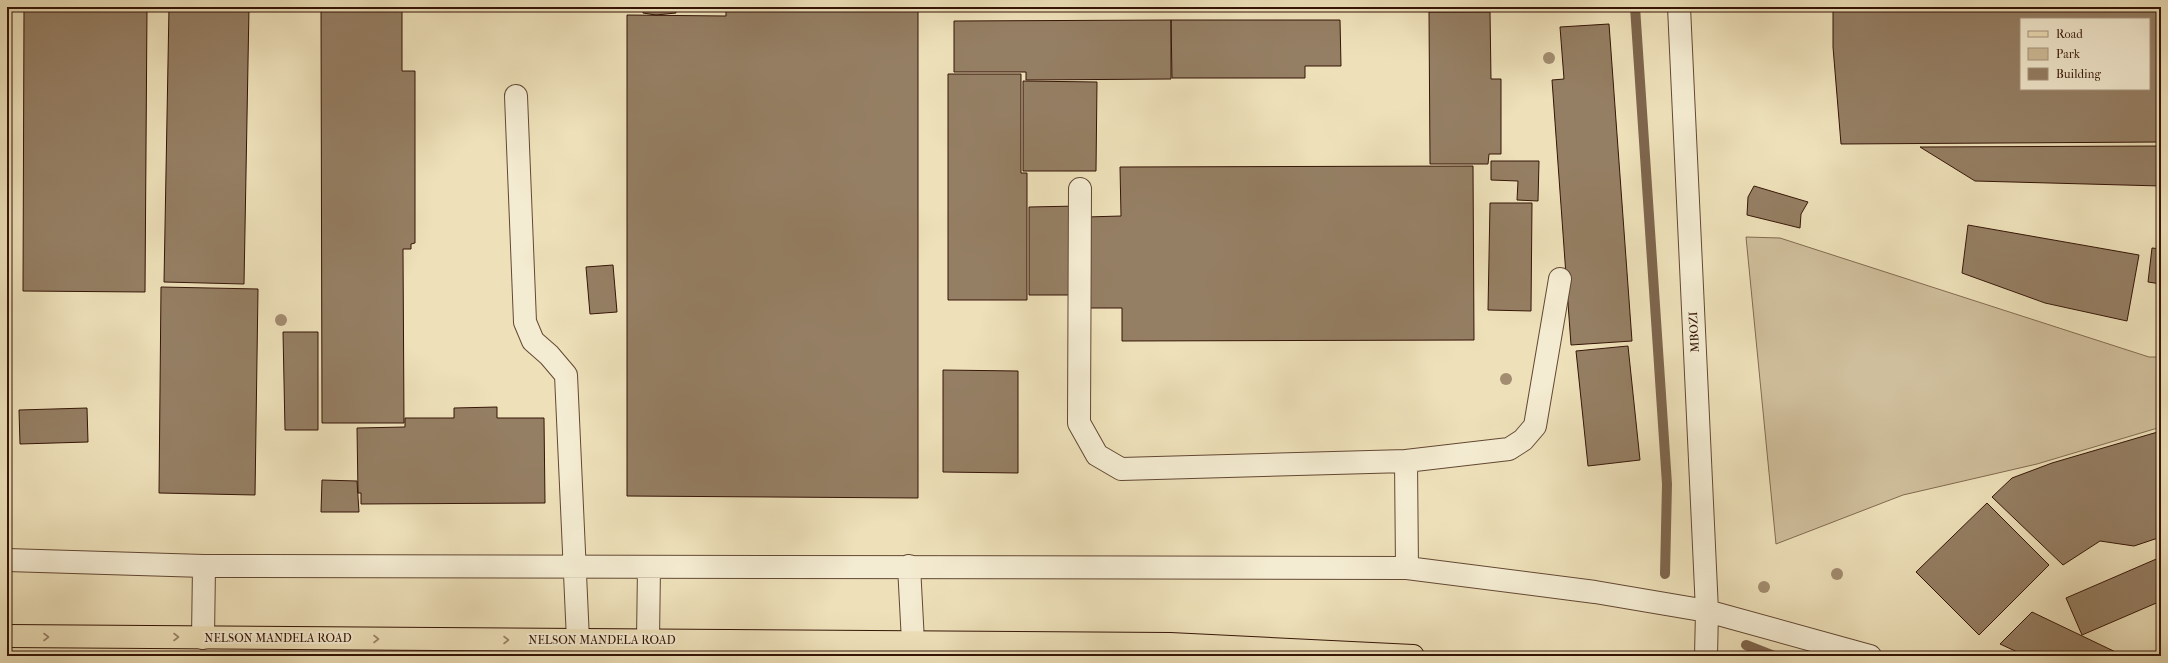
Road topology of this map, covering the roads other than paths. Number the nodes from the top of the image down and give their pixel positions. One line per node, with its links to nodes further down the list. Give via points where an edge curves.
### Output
1 (1679, 7): 12 (street, MBOZI)
2 (516, 96): 10 (street, via 525,322 532,341 549,355 566,375)
3 (1080, 189): 5 (street, via 1080,423 1097,455 1121,469)
4 (1560, 279): 5 (street, via 1535,426 1523,440 1509,449)
5 (1406, 461): 11 (street)
6 (7, 560): 7 (street)
7 (204, 566): 10 (street); 14 (street)
8 (909, 566): 9 (street); 11 (street); 17 (street)
9 (649, 567): 10 (street); 16 (street)
10 (576, 568): 15 (street)
11 (1407, 568): 12 (street, via 1595,592)
12 (1707, 612): 19 (street, MBOZI); 20 (street)
13 (7, 636): 14 (main road, NELSON MANDELA ROAD, one-way to 14)
14 (204, 638): 15 (main road, NELSON MANDELA ROAD, one-way to 15)
15 (578, 640): 16 (main road, NELSON MANDELA ROAD)
16 (648, 640): 17 (main road, NELSON MANDELA ROAD)
17 (913, 642): 18 (main road, NELSON MANDELA ROAD, via 1170,644)
18 (1413, 656)
19 (1706, 656)
20 (1870, 656)

